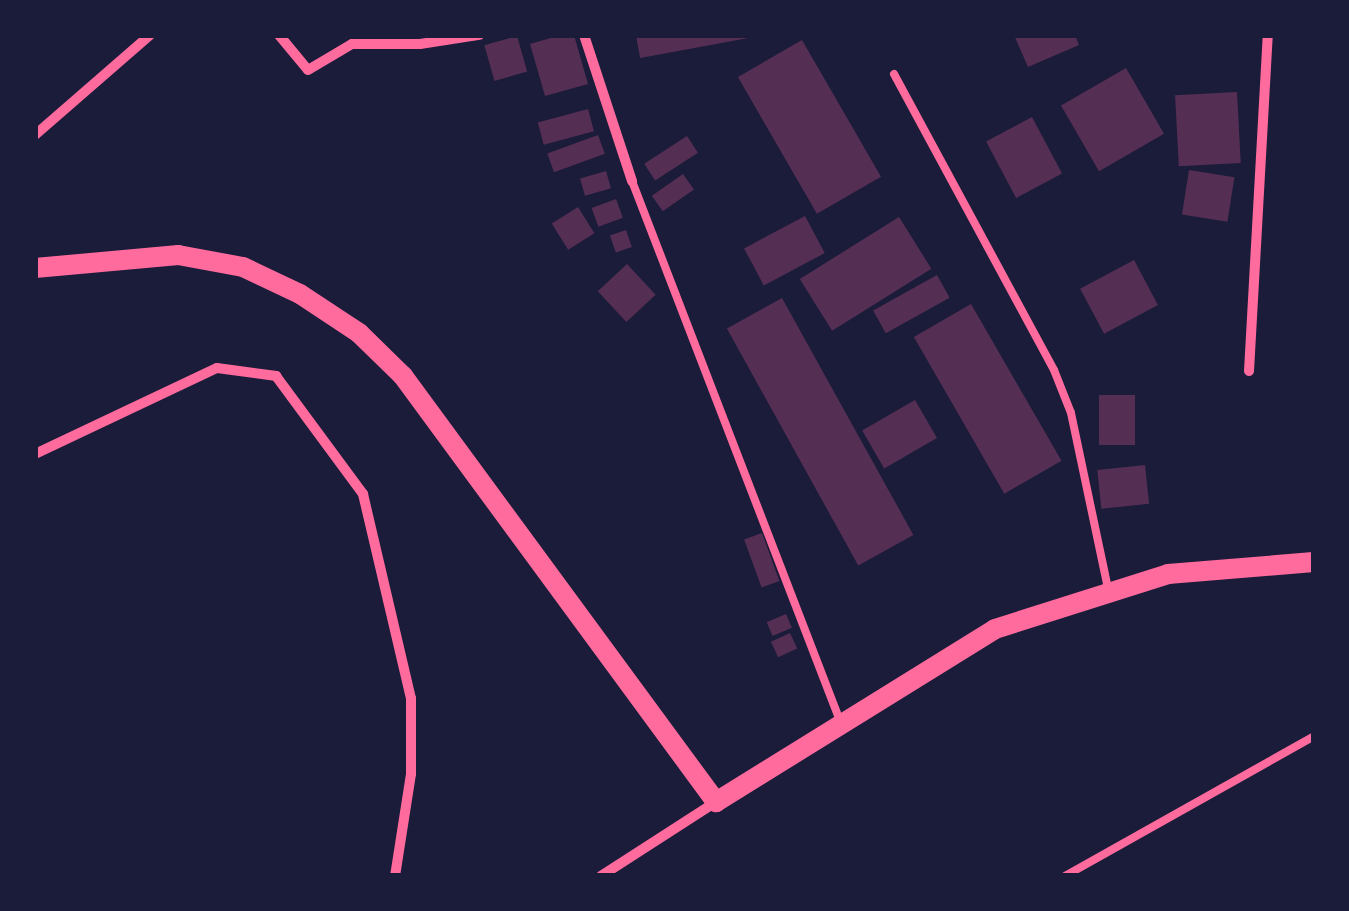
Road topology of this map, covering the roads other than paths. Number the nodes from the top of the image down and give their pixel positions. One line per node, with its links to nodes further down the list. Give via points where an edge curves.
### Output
1 (150, 35): 7 (street)
2 (280, 35): 3 (street, via 308,70 352,44)
3 (478, 35)
4 (584, 35): 8 (street)
5 (1268, 35): 10 (street)
6 (894, 74): 13 (lane, via 1054,370 1071,413)
7 (35, 134)
8 (632, 181): 14 (lane)
9 (35, 268): 16 (main road, via 178,255 243,267 359,333 404,376)
10 (1248, 371)
11 (35, 454): 17 (street, via 217,368 276,376 363,494 368,512 411,698 410,774)
12 (1314, 562): 13 (main road, via 1234,564)
13 (1108, 588): 14 (main road, via 995,629)
14 (840, 721): 16 (main road)
15 (1314, 736): 19 (lane)
16 (716, 802): 18 (street)
17 (395, 876)
18 (601, 876)
19 (1065, 876)

